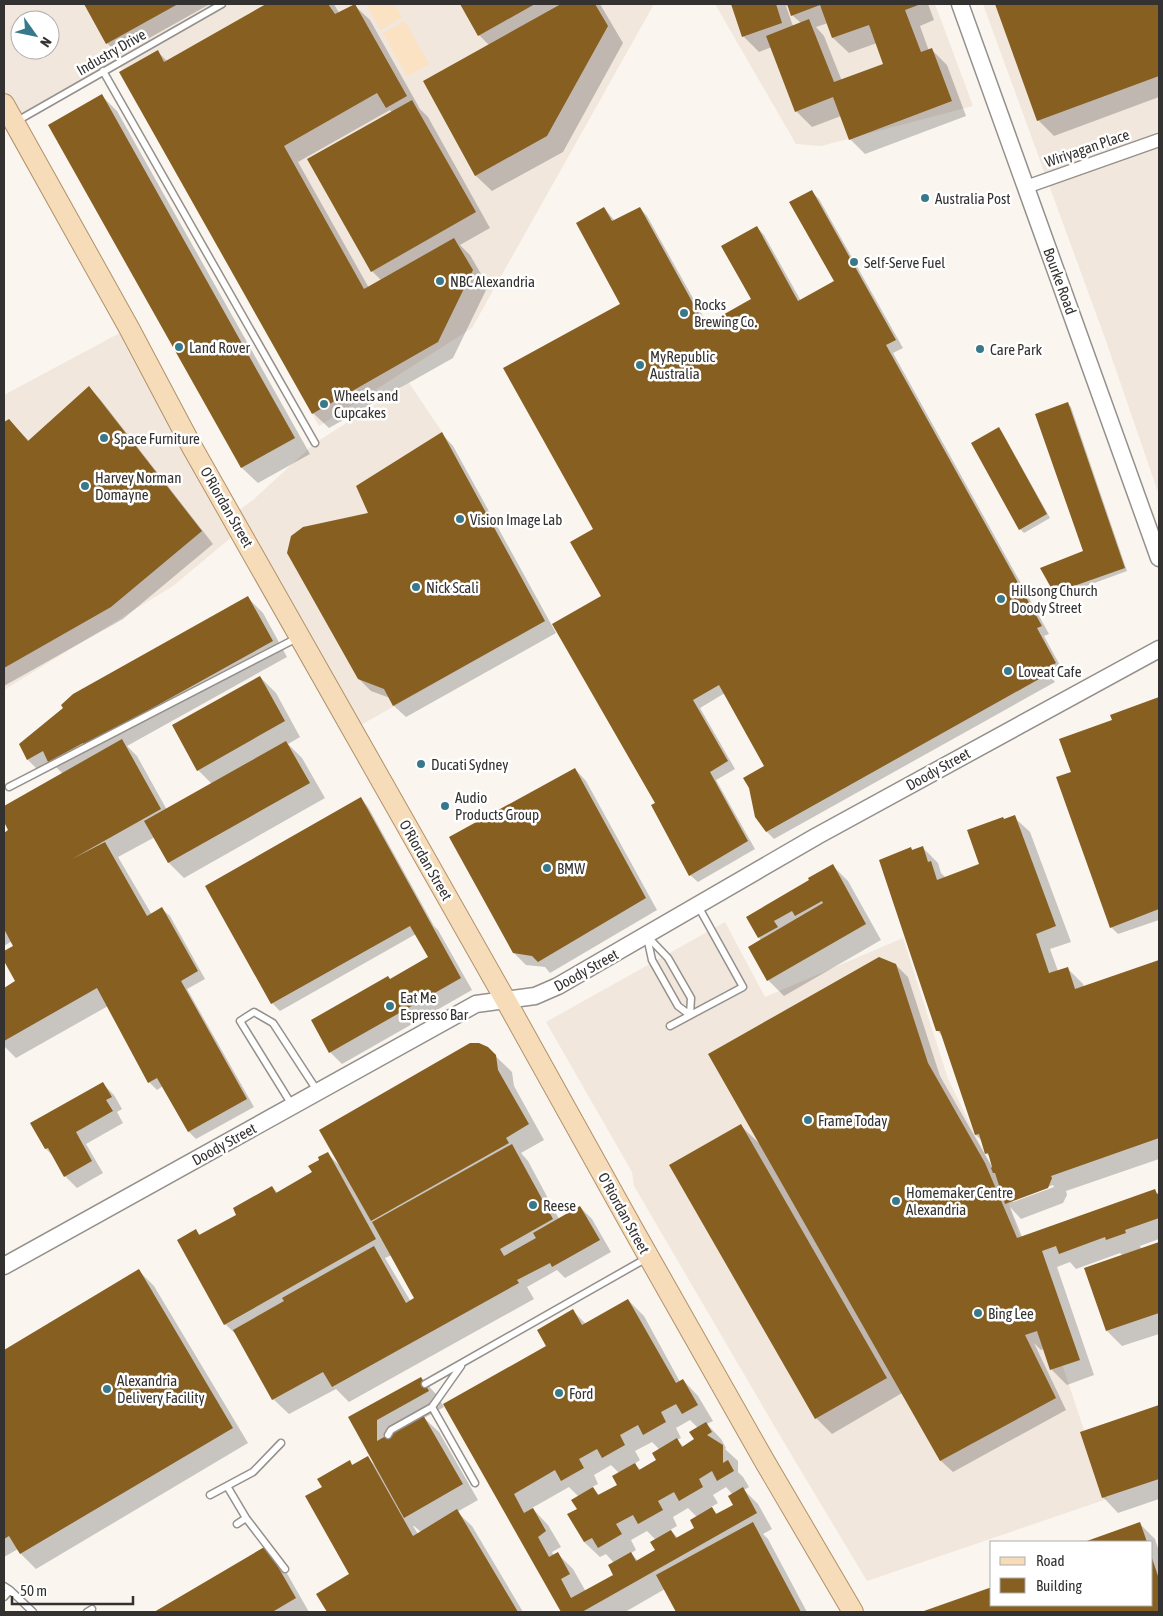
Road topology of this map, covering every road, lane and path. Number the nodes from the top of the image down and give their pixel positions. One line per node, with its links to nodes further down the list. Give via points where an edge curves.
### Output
1 (222, 4): 3 (lane, Industry Drive)
2 (960, 4): 7 (street, Bourke Road)
3 (103, 71): 5 (lane, Industry Drive); 8 (lane)
4 (4, 104): 5 (main road, O'Riordan Street)
5 (14, 122): 10 (main road, O'Riordan Street)
6 (1159, 140): 7 (street, Wiriyagan Place)
7 (1026, 187): 9 (street, Bourke Road)
8 (315, 444)
9 (1159, 558)
10 (300, 636): 12 (lane); 15 (main road, O'Riordan Street)
11 (1159, 649): 13 (street, Doody Street)
12 (9, 787)
13 (697, 905): 14 (street, Doody Street); 16 (lane, via 743,987)
14 (646, 936): 15 (street, Doody Street, via 558,986 535,996); 16 (lane, via 652,960 678,1006); 16 (lane, via 668,958 691,998)
15 (505, 999): 18 (street, Doody Street, via 476,1004); 20 (main road, O'Riordan Street)
16 (690, 1015): 17 (lane)
17 (670, 1026)
18 (319, 1092): 19 (street, Doody Street); 19 (lane, via 273,1023 254,1012 240,1021)
19 (293, 1106): 21 (street, Doody Street)
20 (648, 1257): 22 (lane); 36 (main road, O'Riordan Street)
21 (4, 1266)
22 (463, 1362): 23 (lane); 24 (lane)
23 (425, 1384)
24 (432, 1407): 25 (lane, via 391,1430); 27 (lane)
25 (388, 1435)
26 (281, 1443): 28 (lane, via 253,1472)
27 (475, 1483)
28 (227, 1486): 29 (lane); 30 (lane)
29 (210, 1495)
30 (246, 1518): 31 (lane); 32 (lane)
31 (237, 1524)
32 (285, 1569)
33 (7, 1588): 34 (lane); 35 (lane)
34 (4, 1597)
35 (33, 1612)
36 (853, 1612)

